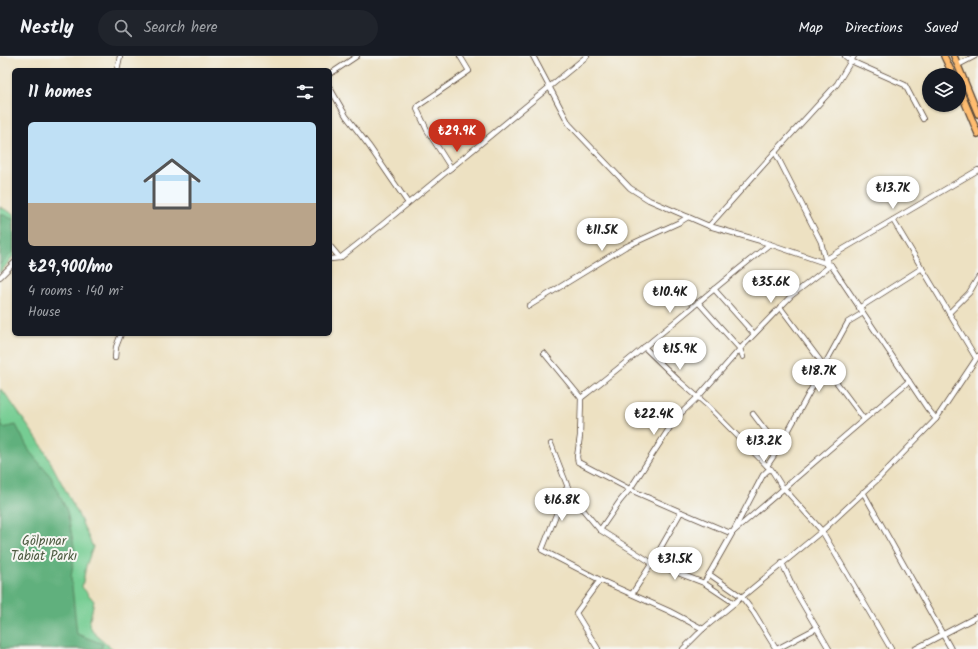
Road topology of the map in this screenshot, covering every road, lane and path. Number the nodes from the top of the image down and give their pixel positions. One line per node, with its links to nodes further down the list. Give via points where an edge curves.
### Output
1 (120, 56): 13 (street)
2 (357, 56): 15 (street)
3 (460, 56): 23 (street, via 469,70 417,109)
4 (533, 56): 16 (street)
5 (587, 56): 16 (street)
6 (845, 56): 11 (street)
7 (854, 56): 11 (street)
8 (944, 56): 14 (main road)
9 (954, 56): 12 (main road)
10 (975, 56): 12 (street)
11 (850, 61): 20 (street, via 905,85); 22 (street, via 837,84)
12 (958, 64): 19 (main road)
13 (117, 68)
14 (950, 68)
15 (332, 73)
16 (550, 88): 23 (street); 26 (street, via 568,124 630,188 648,200)
17 (332, 92): 25 (street, via 346,116)
18 (966, 105): 21 (main road)
19 (978, 114)
20 (923, 119)
21 (978, 134)
22 (775, 152): 28 (street); 34 (street, via 822,242)
23 (451, 168): 25 (street)
24 (978, 170): 27 (street)
25 (408, 203): 31 (street)
26 (688, 217): 28 (street); 40 (street, via 625,247)
27 (893, 220): 34 (street, via 828,258); 35 (street)
28 (709, 226): 29 (street)
29 (770, 244): 34 (street); 38 (street)
30 (332, 248): 31 (street)
31 (340, 258): 32 (street)
32 (332, 259)
33 (12, 265): 36 (street)
34 (828, 265): 41 (street); 42 (street)
35 (922, 268): 42 (street); 43 (street)
36 (0, 277)
37 (978, 278): 43 (street, via 969,293)
38 (714, 289): 39 (street); 45 (street)
39 (698, 302): 47 (street); 48 (street)
40 (529, 306)
41 (780, 307): 45 (street); 53 (street)
42 (859, 308): 44 (street)
43 (949, 313): 51 (street)
44 (863, 314): 53 (street, via 848,322); 54 (street)
45 (754, 334): 48 (street)
46 (120, 336): 52 (street)
47 (644, 347): 55 (street); 56 (street)
48 (740, 349): 50 (street); 55 (street)
49 (544, 353): 56 (street)
50 (743, 357)
51 (977, 357): 59 (street)
52 (115, 358)
53 (824, 367): 58 (street); 61 (street)
54 (909, 381): 58 (street); 59 (street)
55 (698, 397): 62 (street); 65 (street, via 676,418)
56 (581, 398): 65 (street, via 578,462)
57 (753, 414): 61 (street)
58 (864, 419): 64 (street)
59 (936, 419): 66 (street)
60 (551, 444): 63 (street)
61 (779, 448): 62 (street)
62 (769, 468): 64 (street); 70 (street)
63 (567, 487): 68 (street); 74 (street, via 542,550)
64 (784, 488): 69 (street); 70 (street)
65 (630, 489): 67 (street); 68 (street)
66 (863, 492): 69 (street); 82 (street)
67 (681, 512): 70 (street); 71 (street)
68 (600, 530): 71 (street)
69 (822, 530): 72 (street); 87 (street)
70 (733, 532): 73 (street)
71 (652, 563): 75 (street); 76 (street)
72 (782, 563): 77 (street); 80 (street)
73 (709, 574): 75 (street); 77 (street)
74 (600, 580): 76 (street); 83 (street, via 576,613)
75 (704, 583): 78 (street)
76 (632, 594): 81 (street)
77 (742, 597): 78 (street); 85 (street)
78 (734, 603): 81 (street)
79 (978, 616): 82 (street)
80 (816, 628): 85 (street); 86 (street)
81 (703, 629): 84 (street)
82 (943, 634): 88 (street); 89 (street)
83 (598, 649)
84 (683, 649)
85 (777, 649)
86 (829, 649)
87 (891, 649)
88 (915, 649)
89 (951, 649)

